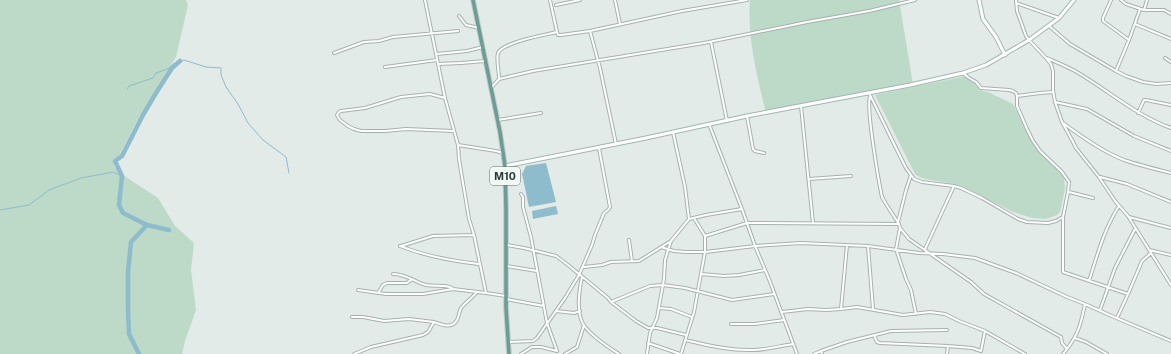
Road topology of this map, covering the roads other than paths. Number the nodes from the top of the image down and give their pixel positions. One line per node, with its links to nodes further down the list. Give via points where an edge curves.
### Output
1 (425, 0): 27 (street)
2 (473, 0): 23 (main road, M10)
3 (550, 0): 26 (street)
4 (580, 0): 14 (street)
5 (615, 0): 20 (street)
6 (747, 0): 20 (street)
7 (915, 0): 31 (street)
8 (979, 0): 35 (main road, via 983,19)
9 (1074, 0): 19 (main road)
10 (1111, 0): 30 (street, via 1102,18 1103,21)
11 (1121, 0): 15 (street)
12 (1147, 0): 16 (street)
13 (1016, 1): 19 (street); 29 (street)
14 (556, 5)
15 (1140, 9): 16 (street); 21 (street)
16 (1144, 10): 17 (street, via 1164,10)
17 (1171, 14)
18 (459, 16): 23 (street, via 466,25)
19 (1059, 18): 22 (main road)
20 (620, 24): 25 (street)
21 (1135, 24): 28 (street); 30 (street)
22 (1049, 26): 29 (main road); 44 (street, via 1070,44)
23 (479, 28): 32 (main road, M10)
24 (458, 30): 27 (street)
25 (590, 31): 26 (street, via 561,36); 40 (street)
26 (556, 32): 46 (street, via 501,49 497,55)
27 (433, 33): 33 (street, via 364,42); 34 (street)
28 (1171, 39)
29 (1028, 40): 35 (main road); 36 (street)
30 (1129, 40): 44 (street)
31 (710, 42): 40 (street); 61 (street)
32 (483, 47): 34 (street); 39 (main road, M10)
33 (334, 53)
34 (437, 54): 38 (street)
35 (1005, 54): 45 (main road, via 986,65)
36 (1046, 58): 49 (street, via 1053,71); 58 (street, via 1076,71)
37 (1165, 58): 41 (street)
38 (438, 60): 42 (street); 43 (street)
39 (486, 60): 42 (street); 48 (main road, M10)
40 (598, 61): 46 (street); 67 (street)
41 (1171, 62)
42 (438, 64): 53 (street)
43 (385, 67)
44 (1116, 71): 47 (street, via 1136,81)
45 (963, 73): 50 (main road); 51 (street, via 981,88 1009,90)
46 (500, 79): 48 (street)
47 (1171, 83)
48 (491, 88): 60 (main road, M10)
49 (1053, 92): 51 (street); 54 (street)
50 (869, 93): 52 (street); 56 (main road)
51 (1017, 96): 80 (street, via 1017,106 1027,129 1040,151 1062,172 1069,184)
52 (870, 97): 75 (street); 92 (street, via 870,118 881,192)
53 (445, 98): 65 (street); 65 (street, via 430,94 401,97 365,108 341,111 337,115 348,126 361,130 385,131 406,128)
54 (1055, 102): 62 (street); 70 (street, via 1087,109 1134,136)
55 (1171, 105): 58 (street, via 1146,100)
56 (801, 106): 59 (main road); 78 (street)
57 (541, 113): 60 (street)
58 (1138, 113): 64 (street)
59 (747, 116): 61 (main road); 72 (street, via 753,149)
60 (498, 120): 71 (main road, M10)
61 (727, 121): 63 (main road)
62 (1062, 122): 74 (street, via 1117,156); 77 (street, via 1076,148)
63 (709, 124): 66 (main road); 85 (street)
64 (1171, 128)
65 (453, 131): 68 (street)
66 (673, 132): 67 (main road); 89 (street)
67 (616, 144): 69 (main road)
68 (458, 145): 71 (street); 96 (street, via 469,219)
69 (598, 148): 73 (main road); 117 (street, via 610,207 604,213)
70 (1171, 151)
71 (503, 153): 73 (main road, M10)
72 (764, 153)
73 (505, 166): 100 (main road, M10)
74 (1171, 174)
75 (911, 175): 79 (street, via 922,182); 92 (street)
76 (851, 176): 78 (street)
77 (1099, 177): 83 (street, via 1127,184); 84 (street)
78 (809, 179): 91 (street)
79 (954, 186): 87 (street, via 1027,222 1048,223); 106 (street)
80 (1068, 192): 82 (street); 87 (street)
81 (520, 194): 109 (street, via 523,197)
82 (1093, 198)
83 (1171, 202)
84 (1119, 206): 86 (street); 124 (street, via 1102,241)
85 (742, 209): 88 (street); 90 (street)
86 (1128, 216): 94 (street); 95 (street)
87 (1063, 217): 124 (street, via 1064,272)
88 (694, 218): 89 (street); 97 (street)
89 (690, 219): 99 (street)
90 (747, 223): 91 (street); 97 (street); 102 (street)
91 (813, 223): 92 (street)
92 (899, 223): 93 (street)
93 (900, 228): 105 (street); 106 (street, via 909,239)
94 (1171, 228)
95 (1136, 229): 107 (street); 127 (street)
96 (474, 235): 115 (street); 115 (street, via 433,236 400,246 426,255)
97 (705, 236): 110 (street)
98 (628, 240): 114 (street)
99 (671, 240): 104 (street); 108 (street)
100 (506, 245): 109 (street); 116 (main road, M10)
101 (847, 245): 102 (street); 103 (street); 141 (street)
102 (755, 246): 110 (street); 118 (street)
103 (868, 246): 105 (street); 142 (street)
104 (661, 247): 108 (street); 114 (street, via 639,261)
105 (896, 249): 111 (street); 147 (street, via 911,290)
106 (925, 249): 111 (street)
107 (1148, 249): 112 (street); 113 (street)
108 (668, 250): 110 (street); 126 (street)
109 (533, 251): 119 (street); 122 (street, via 556,256)
110 (705, 252): 121 (street)
111 (931, 253): 138 (street, via 982,260); 170 (street, via 984,294 1061,337)
112 (1151, 254): 125 (street); 135 (street, via 1142,261)
113 (1171, 255)
114 (632, 261): 117 (street)
115 (480, 264): 133 (street)
116 (506, 266): 119 (street); 136 (main road, M10)
117 (584, 267): 122 (street)
118 (765, 270): 121 (street, via 724,276); 134 (street)
119 (537, 271): 139 (street)
120 (393, 274): 123 (street, via 402,274)
121 (701, 274): 130 (street)
122 (580, 276): 137 (street); 144 (street); 145 (street)
123 (412, 279): 128 (street, via 427,285 447,286); 132 (street, via 407,283 387,283)
124 (1089, 281): 127 (street)
125 (1171, 284)
126 (663, 285): 130 (street); 137 (street, via 650,286); 140 (street)
127 (1108, 287): 135 (street); 143 (street)
128 (453, 289): 131 (street); 132 (street, via 413,294)
129 (358, 290): 132 (street)
130 (698, 291): 134 (street, via 732,300); 148 (street)
131 (477, 292): 133 (street); 152 (street, via 462,306 453,324)
132 (378, 293)
133 (486, 293): 136 (street)
134 (774, 294): 146 (street)
135 (1128, 294): 150 (street)
136 (506, 298): 139 (street); 165 (main road, M10)
137 (610, 302): 156 (street, via 636,322)
138 (1085, 304): 143 (street); 161 (street)
139 (544, 306): 153 (street)
140 (659, 308): 148 (street, via 671,309); 156 (street)
141 (841, 309): 142 (street); 146 (street)
142 (873, 309): 147 (street, via 895,314)
143 (1100, 310): 150 (street)
144 (556, 311): 145 (street); 153 (street)
145 (580, 311): 155 (street)
146 (782, 312): 151 (street)
147 (916, 314): 158 (street, via 945,314)
148 (692, 317): 159 (street)
149 (352, 318): 152 (street)
150 (1117, 318): 164 (street)
151 (784, 320): 154 (street); 167 (street)
152 (434, 322): 174 (street, via 423,335 371,347)
153 (547, 323): 163 (street); 171 (street)
154 (732, 324)
155 (584, 325): 178 (street, via 576,347); 179 (street)
156 (652, 328): 159 (street); 166 (street)
157 (947, 330): 160 (street, via 891,331)
158 (985, 331): 172 (street); 186 (street)
159 (686, 335): 162 (street)
160 (874, 335): 168 (street, via 880,343); 173 (street, via 847,342)
161 (1075, 338): 170 (street); 188 (street)
162 (685, 340): 167 (street, via 715,347 746,350); 181 (street)
163 (533, 341): 165 (street); 169 (street)
164 (1171, 341)
165 (507, 342): 175 (main road, M10)
166 (648, 343): 180 (street); 181 (street)
167 (793, 344): 182 (street)
168 (948, 346): 172 (street); 184 (street)
169 (532, 347): 171 (street); 176 (street)
170 (1067, 349): 187 (street)
171 (557, 351): 177 (street)
172 (981, 351): 185 (street)
173 (822, 353): 183 (street)
174 (354, 354)
175 (509, 354)
176 (521, 354)
177 (558, 354)
178 (565, 354)
179 (619, 354)
180 (647, 354)
181 (680, 354)
182 (797, 354)
183 (814, 354)
184 (947, 354)
185 (981, 354)
186 (1025, 354)
187 (1063, 354)
188 (1107, 354)

